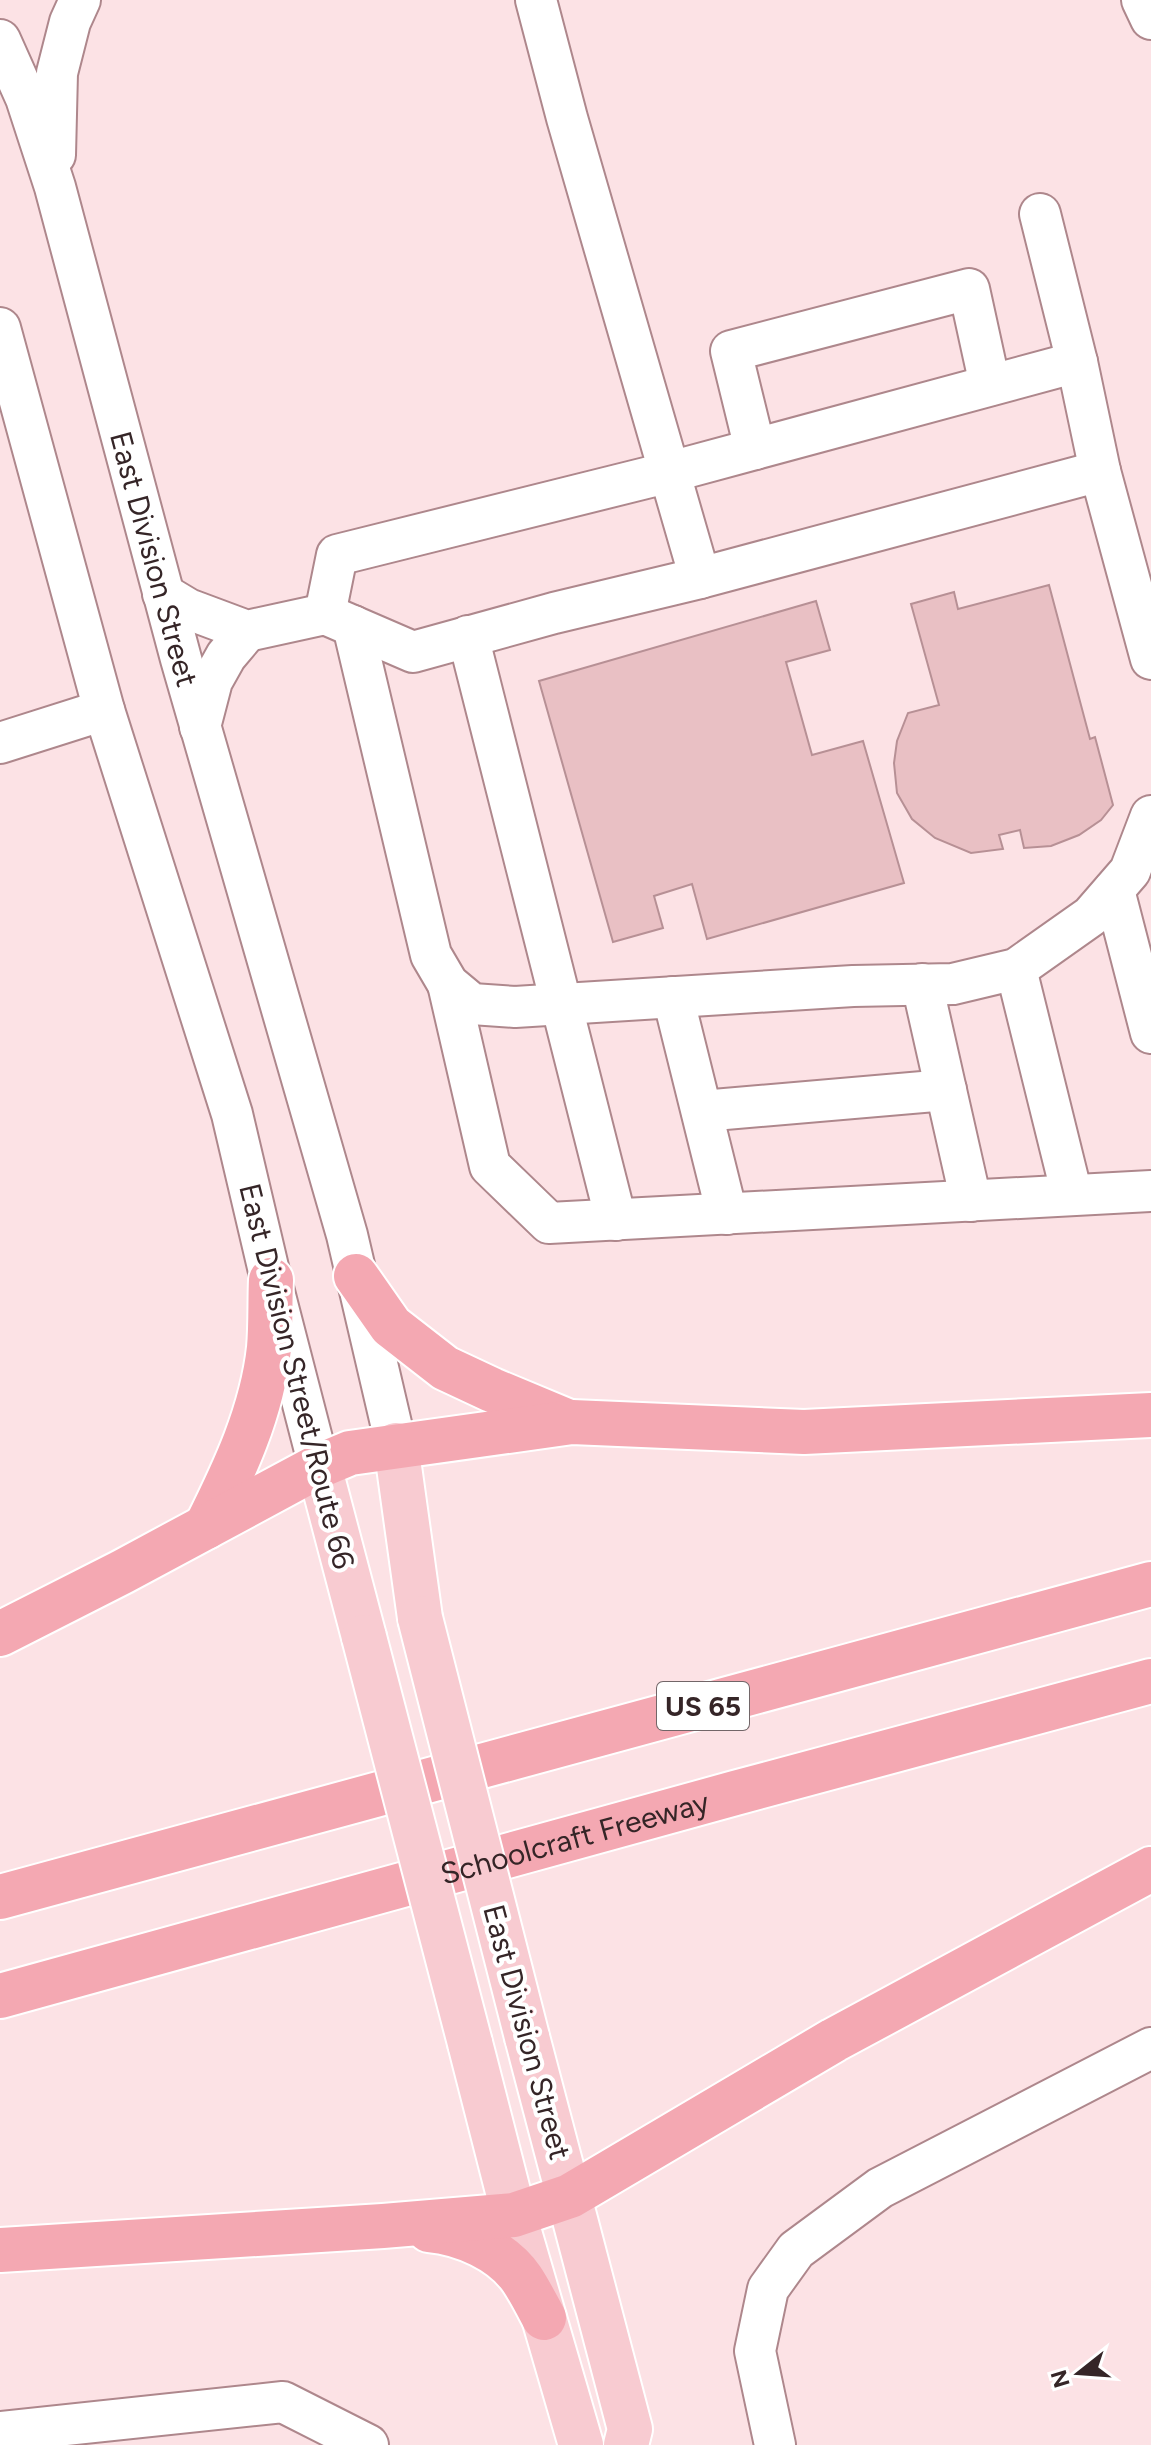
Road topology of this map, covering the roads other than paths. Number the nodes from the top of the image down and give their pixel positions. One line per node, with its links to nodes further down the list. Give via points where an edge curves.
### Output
1 (80, 0): 6 (street, via 57,73)
2 (536, 0): 13 (street)
3 (1142, 0): 4 (street)
4 (1151, 19)
5 (0, 40): 6 (street, East Division Street, via 26,98)
6 (55, 187): 15 (street, East Division Street)
7 (1040, 214): 9 (street)
8 (0, 328): 20 (street)
9 (1077, 362): 10 (street); 12 (street)
10 (990, 385): 11 (street); 11 (street, via 969,289 731,351)
11 (755, 449): 13 (street)
12 (1100, 471): 14 (street); 19 (street)
13 (670, 472): 14 (street); 16 (street, via 337,555)
14 (700, 578): 18 (street)
15 (163, 594): 17 (street); 21 (street, East Division Street)
16 (339, 620): 17 (street); 18 (street, via 413,652); 26 (street, via 431,955)
17 (247, 631): 21 (street, via 212,681)
18 (468, 636): 29 (street)
19 (1151, 659)
20 (104, 710): 22 (street); 39 (street, East Division Street/Route 66, via 232,1114)
21 (200, 727): 38 (street, East Division Street)
22 (0, 743)
23 (1151, 816): 24 (street, via 1130,871)
24 (1114, 890): 25 (street, via 1091,916); 30 (street)
25 (1016, 969): 27 (street, via 953,984); 34 (street)
26 (448, 984): 29 (street, via 472,1004); 37 (street, via 490,1166 549,1223)
27 (922, 984): 28 (street); 31 (street)
28 (673, 997): 29 (street); 32 (street)
29 (560, 1004): 37 (street)
30 (1151, 1033)
31 (946, 1090): 32 (street); 35 (street)
32 (702, 1111): 36 (street)
33 (1151, 1191): 34 (street)
34 (1072, 1195): 35 (street)
35 (971, 1201): 36 (street)
36 (727, 1214): 37 (street)
37 (616, 1220)
38 (356, 1276): 41 (highway, via 391,1326 445,1368); 42 (street)
39 (271, 1280): 43 (street, East Division Street/Route 66); 44 (highway, via 269,1349 256,1406 238,1463)
40 (1151, 1415): 41 (highway, via 804,1432)
41 (572, 1422): 42 (highway)
42 (396, 1445): 43 (highway, via 350,1453); 53 (main road, East Division Street, bridge, via 420,1618)
43 (319, 1466): 44 (highway); 47 (main road, East Division Street/Route 66)
44 (206, 1527): 46 (highway)
45 (1151, 1584): 50 (highway, US 65)
46 (0, 1634)
47 (364, 1637): 54 (main road, East Division Street, bridge)
48 (1151, 1681): 51 (highway, Schoolcraft Freeway)
49 (1151, 1869): 53 (highway, via 834,2040)
50 (0, 1897)
51 (0, 1996)
52 (1151, 2048): 62 (street, via 880,2188 796,2250 768,2289 755,2351)
53 (570, 2196): 54 (highway); 61 (main road, East Division Street, via 630,2429)
54 (514, 2215): 55 (highway); 57 (main road, East Division Street)
55 (383, 2226): 56 (highway); 57 (highway, via 450,2232 505,2260 522,2278)
56 (0, 2250)
57 (544, 2318): 60 (main road, East Division Street)
58 (0, 2432): 59 (street, via 283,2402)
59 (368, 2445)
60 (581, 2445)
61 (626, 2445)
62 (775, 2445)

